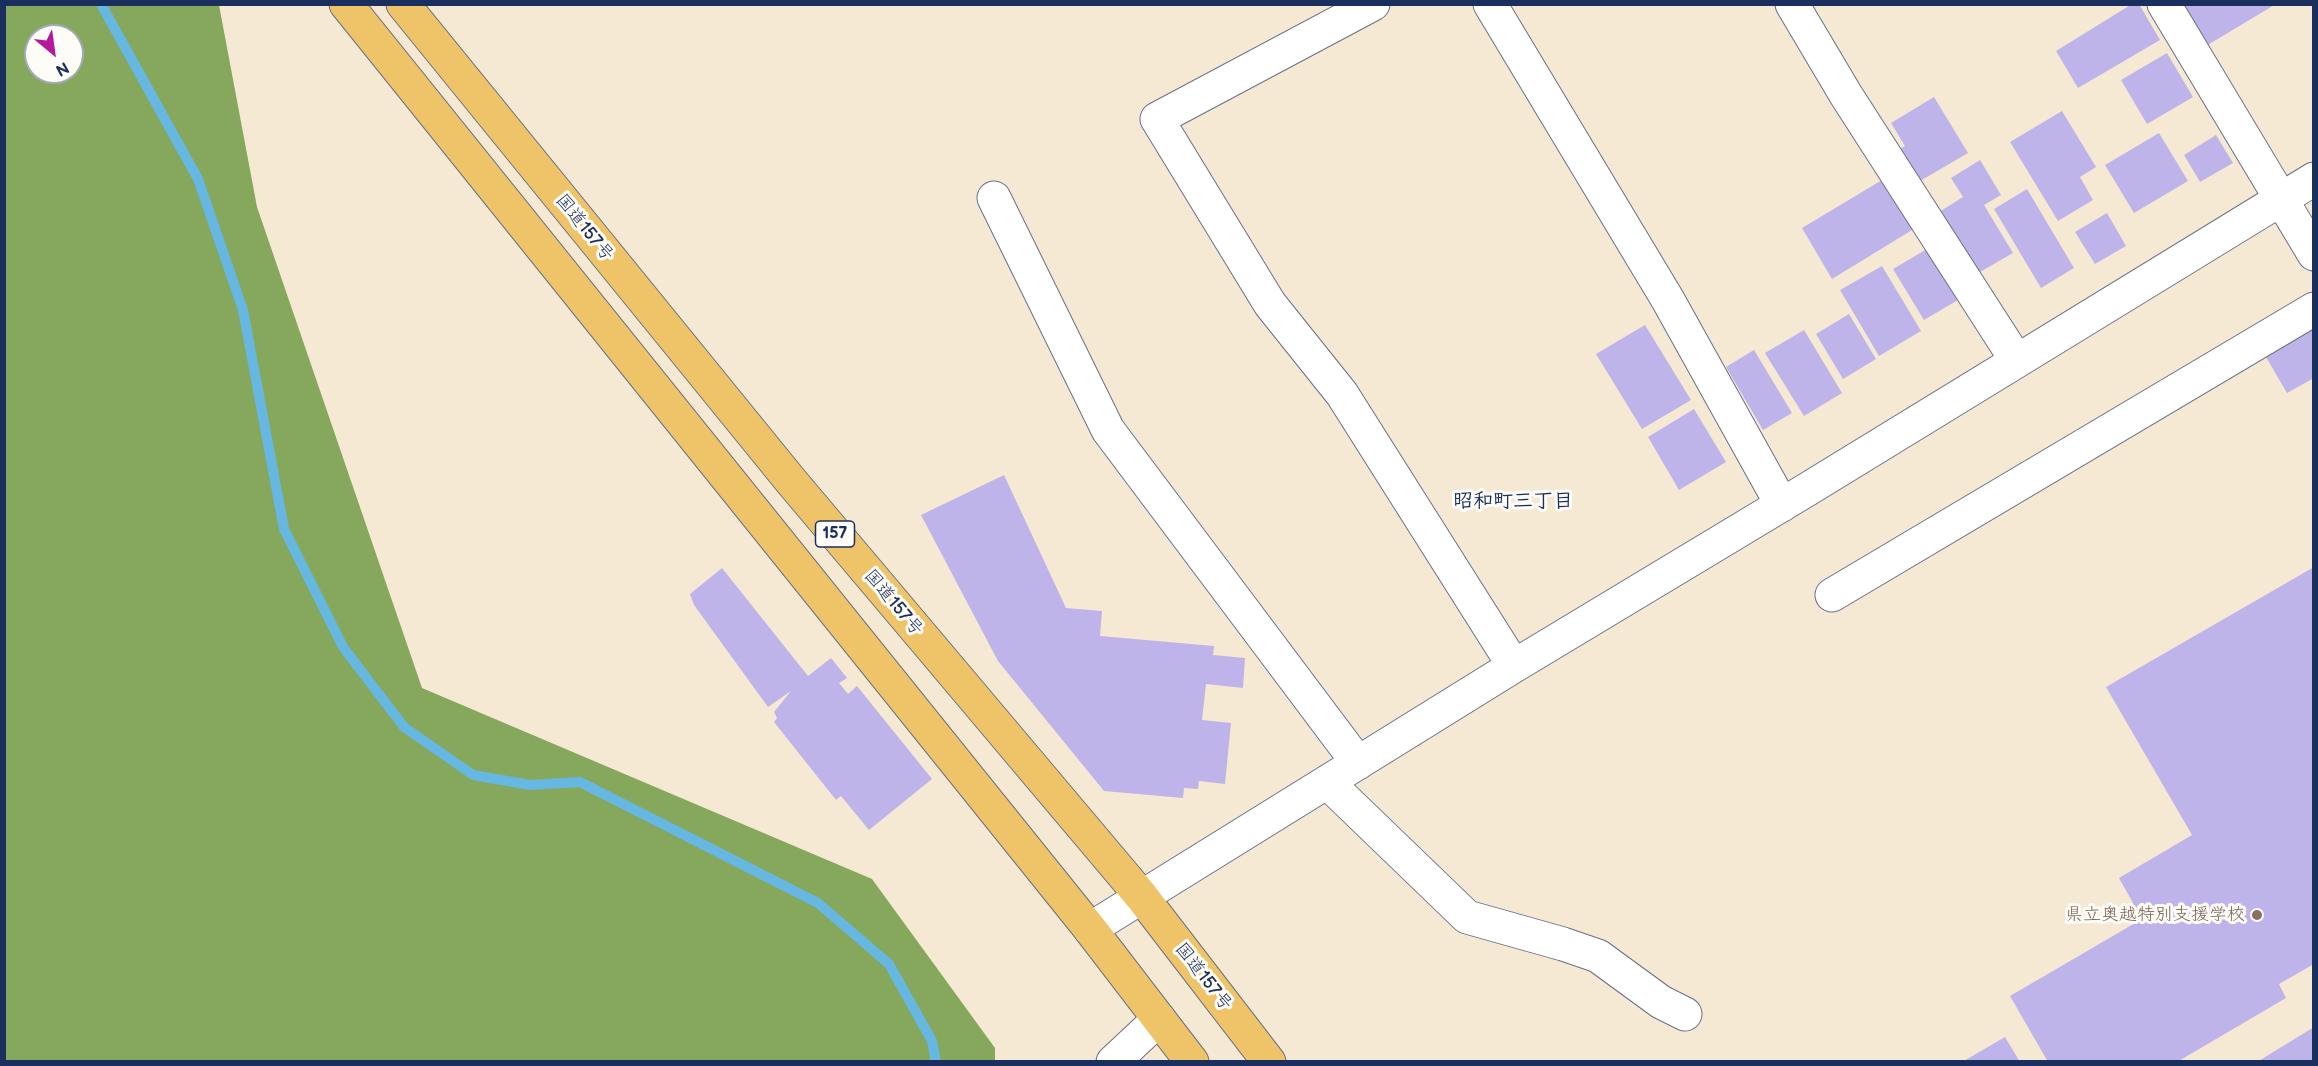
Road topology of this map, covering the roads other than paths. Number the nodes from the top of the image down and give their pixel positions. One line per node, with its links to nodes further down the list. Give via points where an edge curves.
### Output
1 (346, 4): 19 (highway, 157)
2 (403, 4): 18 (highway, 国道157号 / 157, via 791,482)
3 (1373, 4): 15 (street, via 1157,119 1270,304 1342,394)
4 (1490, 4): 13 (street, via 1668,300)
5 (1792, 4): 12 (street)
6 (2164, 4): 9 (street)
7 (2313, 178): 9 (street)
8 (994, 198): 16 (street, via 1108,430)
9 (2281, 199): 10 (street); 12 (street)
10 (2313, 254)
11 (2313, 309): 14 (street)
12 (2017, 361): 13 (street)
13 (1782, 505): 15 (street)
14 (1832, 595)
15 (1514, 666): 16 (street)
16 (1358, 764): 17 (street)
17 (1328, 783): 18 (street); 20 (street, via 1467,917 1598,956 1661,1002)
18 (1142, 897): 19 (street); 24 (highway, 国道157号 / 157)
19 (1090, 929): 21 (highway, 157)
20 (1685, 1014)
21 (1159, 1019): 22 (street); 23 (highway, 157)
22 (1113, 1062)
23 (1192, 1062)
24 (1269, 1062)

